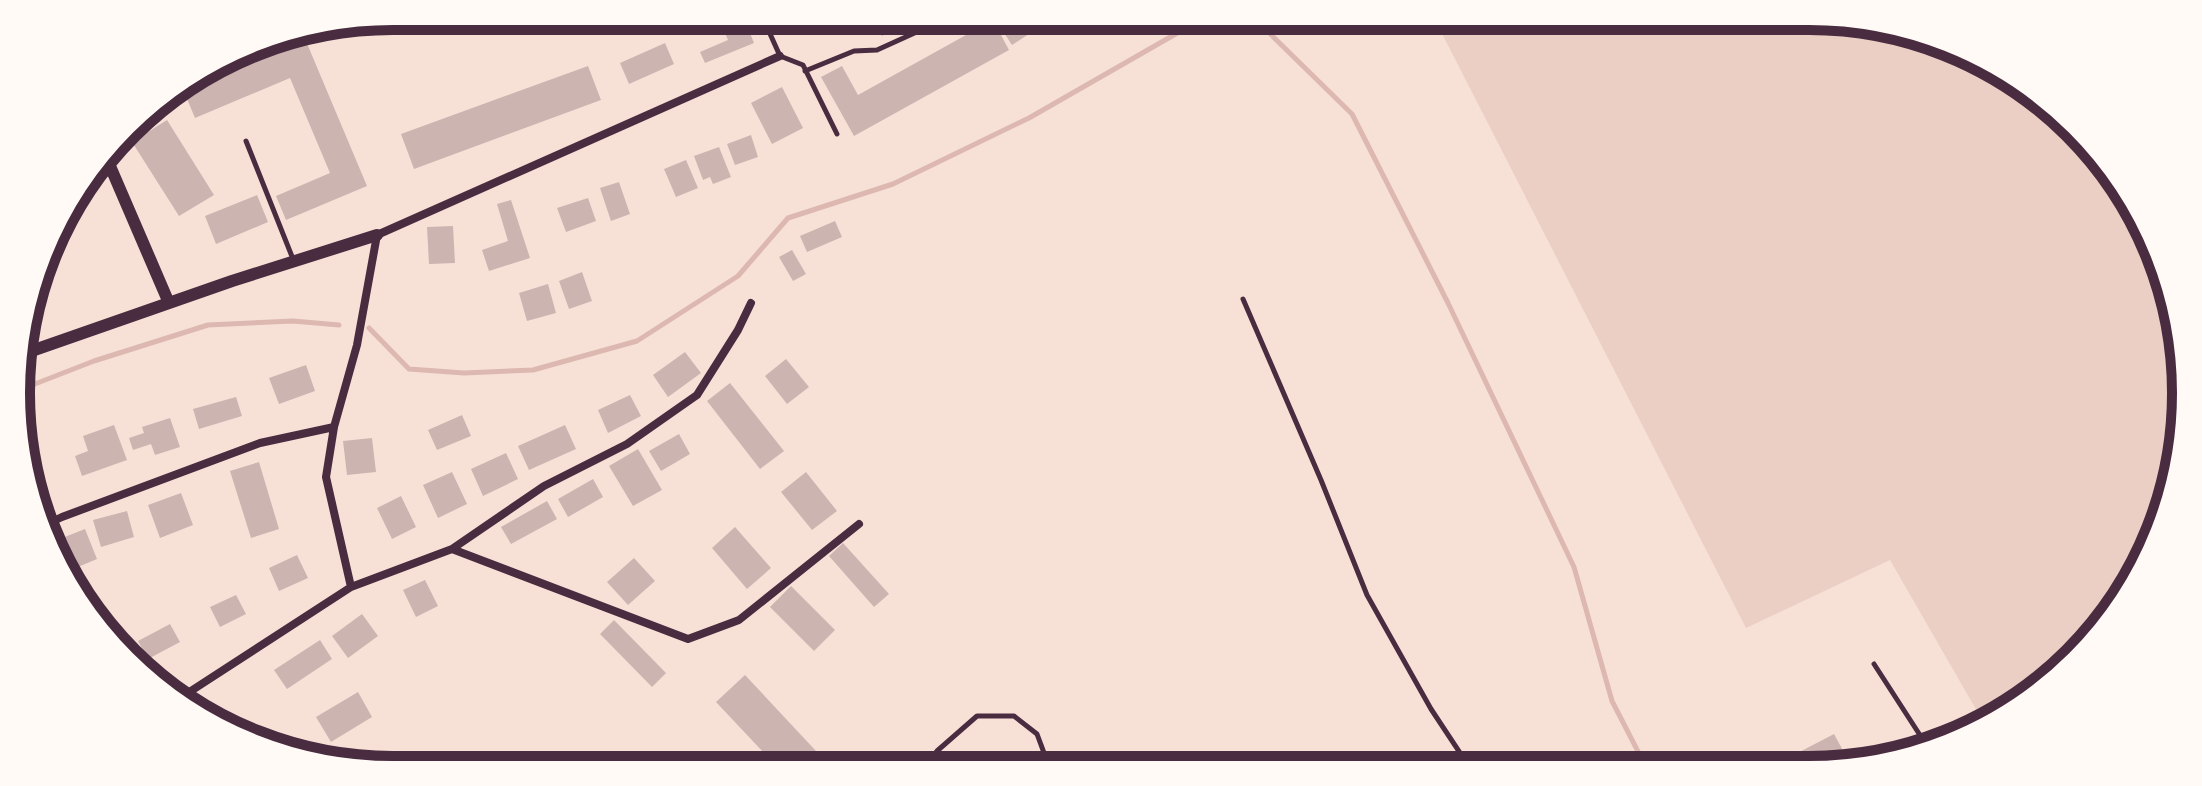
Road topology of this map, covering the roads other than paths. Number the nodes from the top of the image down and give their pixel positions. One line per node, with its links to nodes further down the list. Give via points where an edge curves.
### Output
1 (768, 30): 3 (lane)
2 (921, 30): 4 (lane, via 877,50 854,51)
3 (780, 56): 4 (lane, via 803,65); 8 (street)
4 (805, 71): 5 (lane)
5 (837, 134)
6 (246, 141): 9 (lane)
7 (110, 166): 11 (street)
8 (377, 235): 9 (street); 14 (street, via 357,345)
9 (293, 262): 11 (street)
10 (1243, 299): 24 (lane, via 1367,595)
11 (169, 303): 13 (street)
12 (751, 303): 17 (street, via 697,395 627,444 544,486)
13 (33, 351)
14 (334, 427): 15 (street, via 260,443); 18 (street, via 326,477)
15 (54, 521)
16 (859, 524): 17 (street, via 739,620 688,639)
17 (452, 549): 18 (street)
18 (351, 587): 20 (street)
19 (1874, 664): 21 (lane)
20 (188, 693)
21 (1922, 738)
22 (933, 756): 23 (lane, via 977,716 1014,716 1037,734)
23 (1045, 756)
24 (1462, 756)

